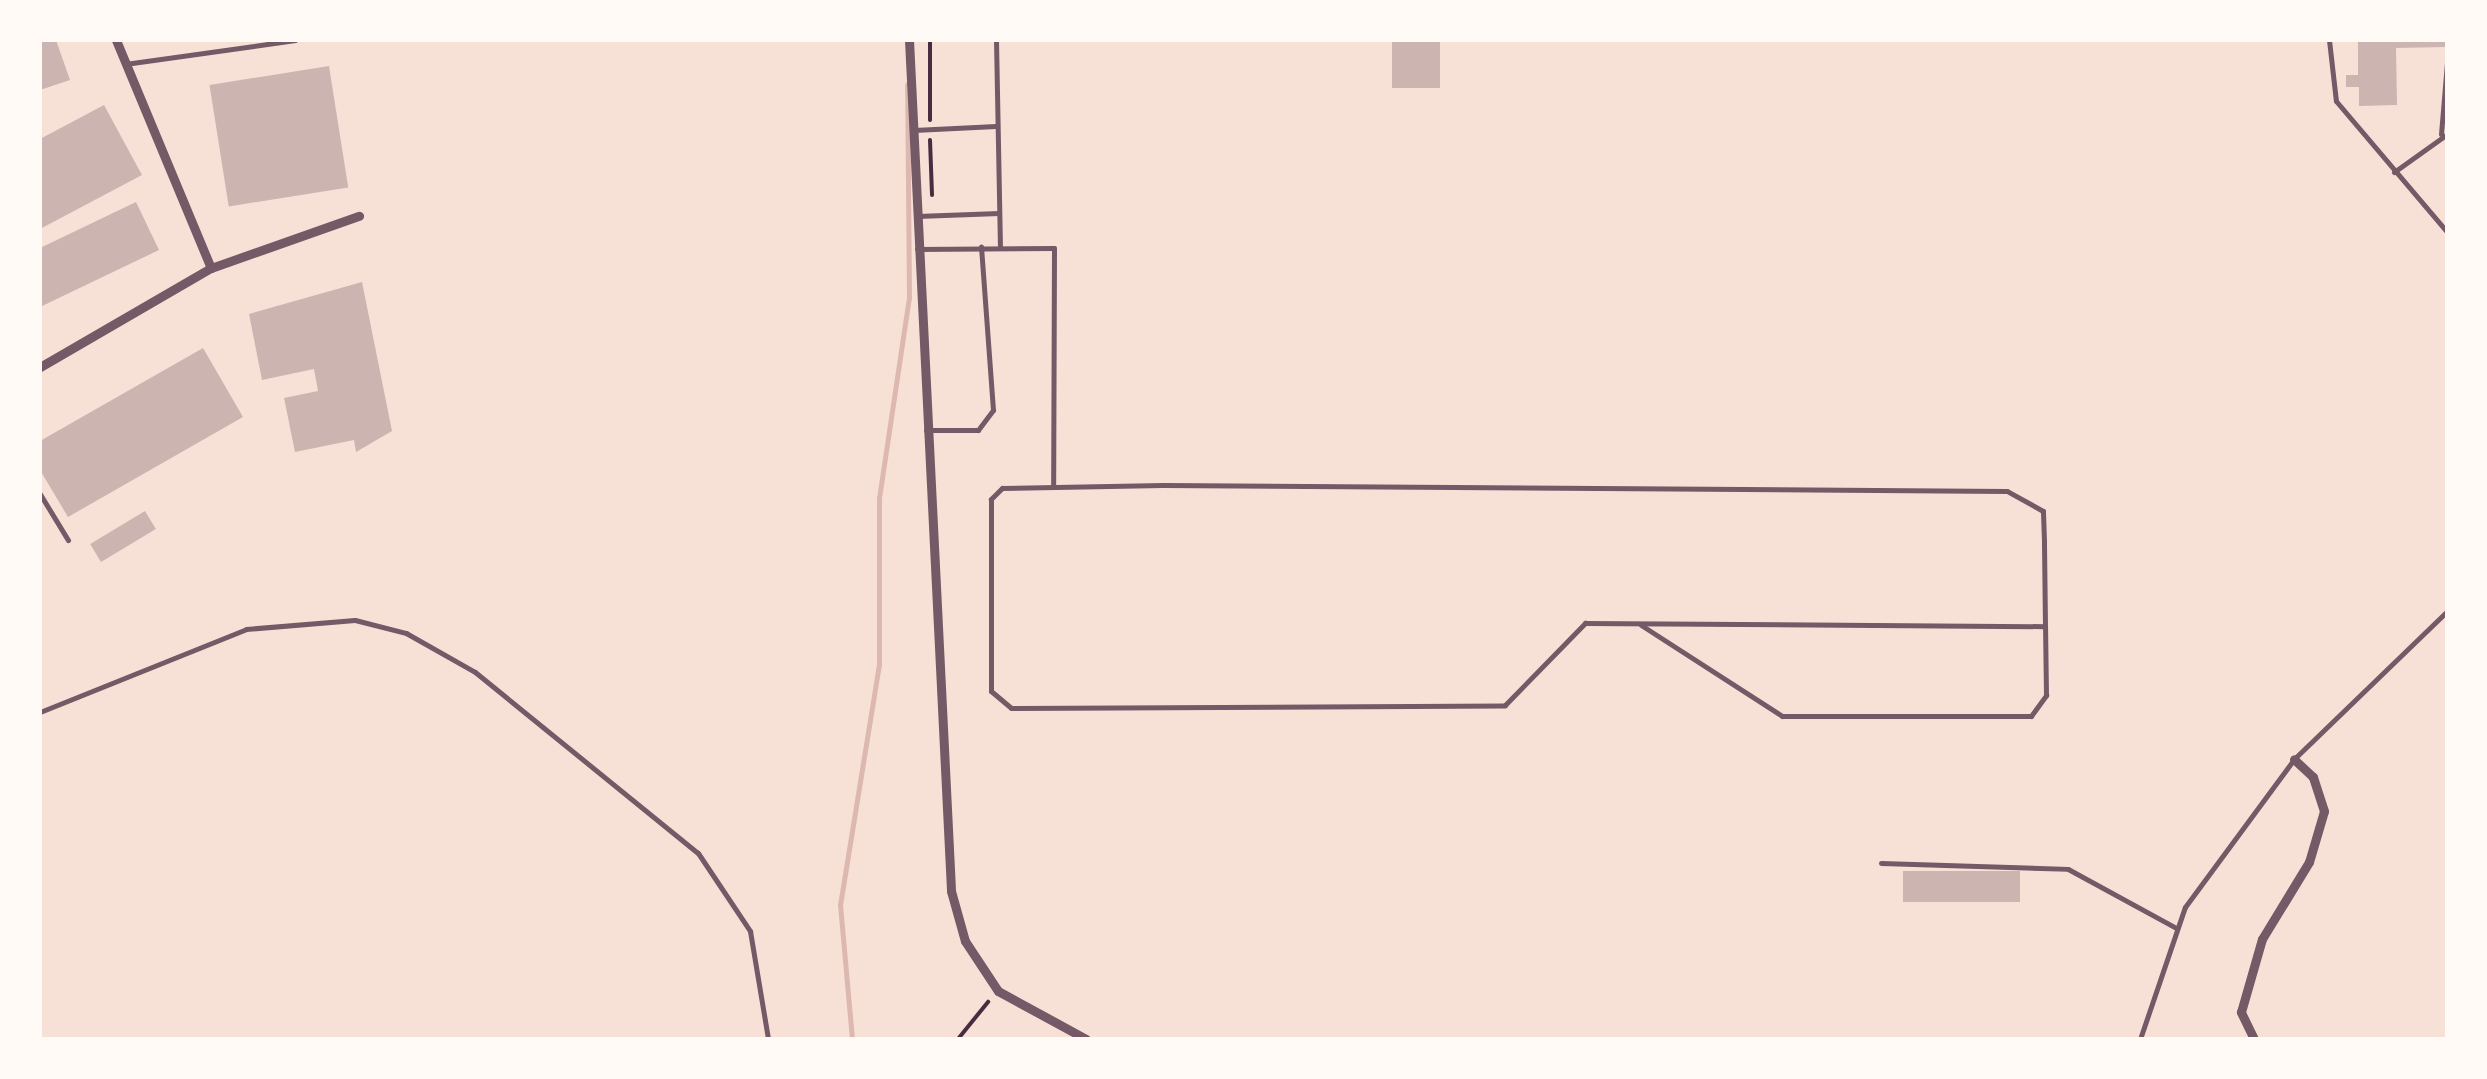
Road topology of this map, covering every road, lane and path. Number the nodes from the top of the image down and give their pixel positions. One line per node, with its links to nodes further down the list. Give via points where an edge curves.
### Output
1 (116, 40): 7 (street)
2 (295, 40): 7 (lane)
3 (910, 40): 9 (street)
4 (996, 40): 8 (lane)
5 (2329, 40): 11 (lane, via 2331,92)
6 (2447, 62): 10 (lane)
7 (126, 64): 19 (street)
8 (996, 126): 9 (lane); 12 (lane)
9 (911, 130): 14 (street)
10 (2444, 134): 11 (lane)
11 (2394, 172): 15 (lane)
12 (999, 213): 14 (lane); 17 (lane)
13 (360, 216): 19 (street)
14 (916, 216): 18 (street)
15 (2447, 232)
16 (981, 246): 17 (lane); 18 (lane); 21 (lane, via 993,410 978,430)
17 (1000, 246): 22 (lane, via 1045,246 1057,257)
18 (917, 248): 21 (street)
19 (211, 268): 20 (street)
20 (40, 368)
21 (925, 430): 32 (street, via 951,891 965,941)
22 (1053, 488): 26 (lane, via 1002,488 991,499 992,691 1000,705 1504,705 1572,628); 27 (lane, via 2007,490 2043,511)
23 (40, 494): 24 (lane)
24 (68, 540)
25 (2447, 612): 29 (lane)
26 (1641, 626): 27 (lane); 27 (lane, via 1782,716 2022,718 2044,702)
27 (2045, 626)
28 (40, 712): 33 (lane, via 246,629 355,620 406,633 475,672 698,853 750,931)
29 (2294, 760): 31 (lane); 37 (street, via 2313,776 2324,812 2309,862 2262,939 2241,1012)
30 (1881, 864): 31 (lane, via 2068,869)
31 (2176, 928): 36 (lane)
32 (998, 991): 34 (path); 35 (street)
33 (768, 1039)
34 (958, 1039)
35 (1086, 1039)
36 (2140, 1039)
37 (2254, 1039)

